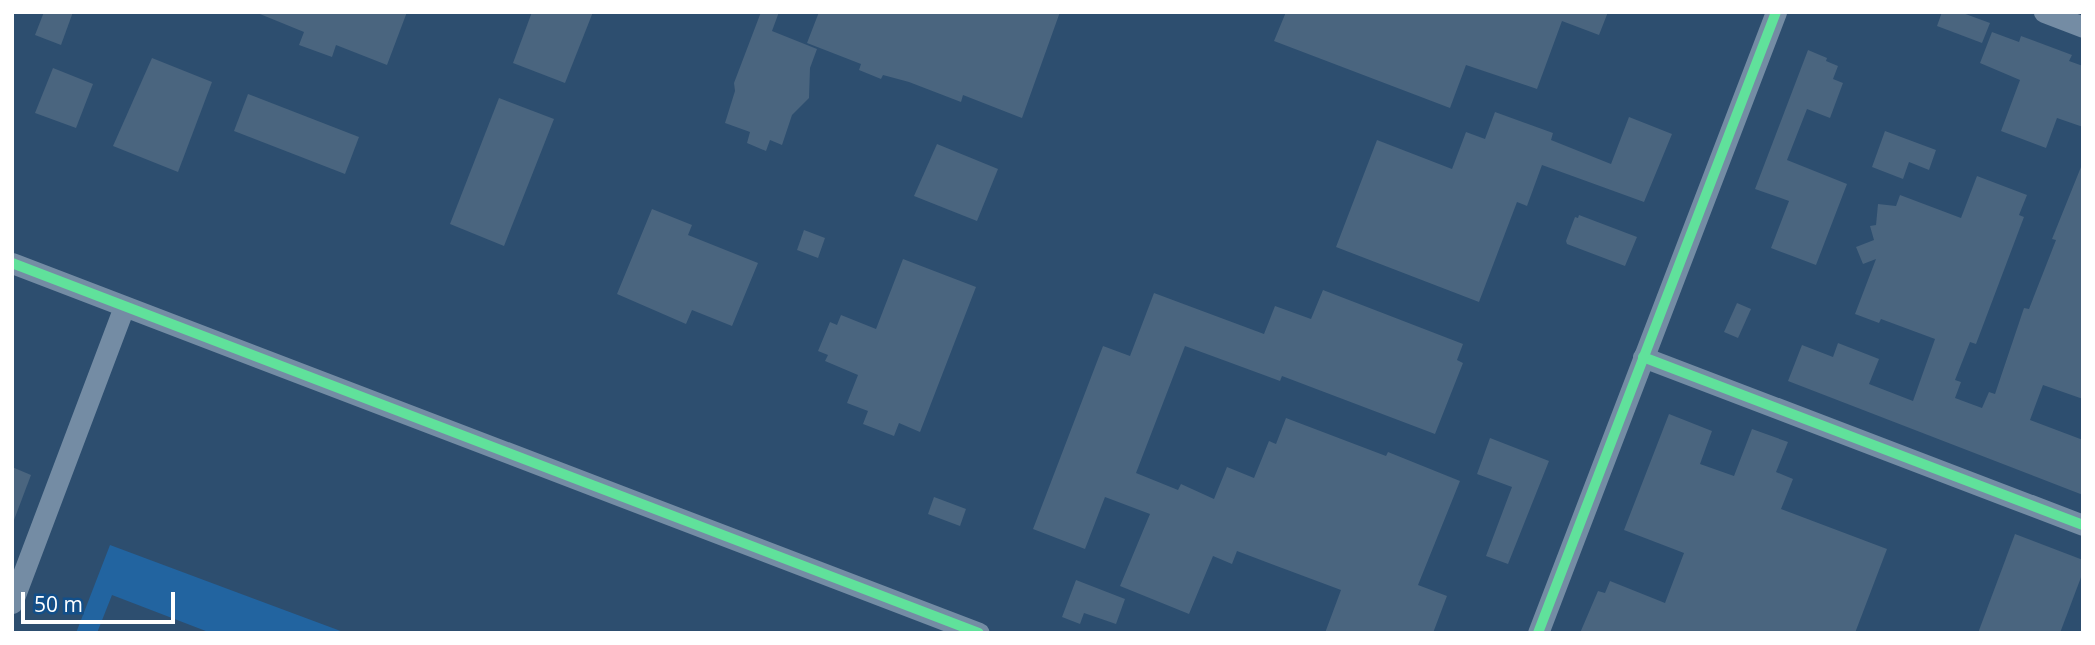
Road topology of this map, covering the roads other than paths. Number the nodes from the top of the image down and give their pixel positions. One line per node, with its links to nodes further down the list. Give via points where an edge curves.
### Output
1 (1776, 12): 6 (street)
2 (2044, 12): 3 (street)
3 (2083, 27)
4 (12, 263): 5 (street)
5 (124, 306): 8 (street); 9 (street)
6 (1643, 357): 7 (street); 10 (street)
7 (2083, 525)
8 (12, 603)
9 (979, 633)
10 (1538, 633)

